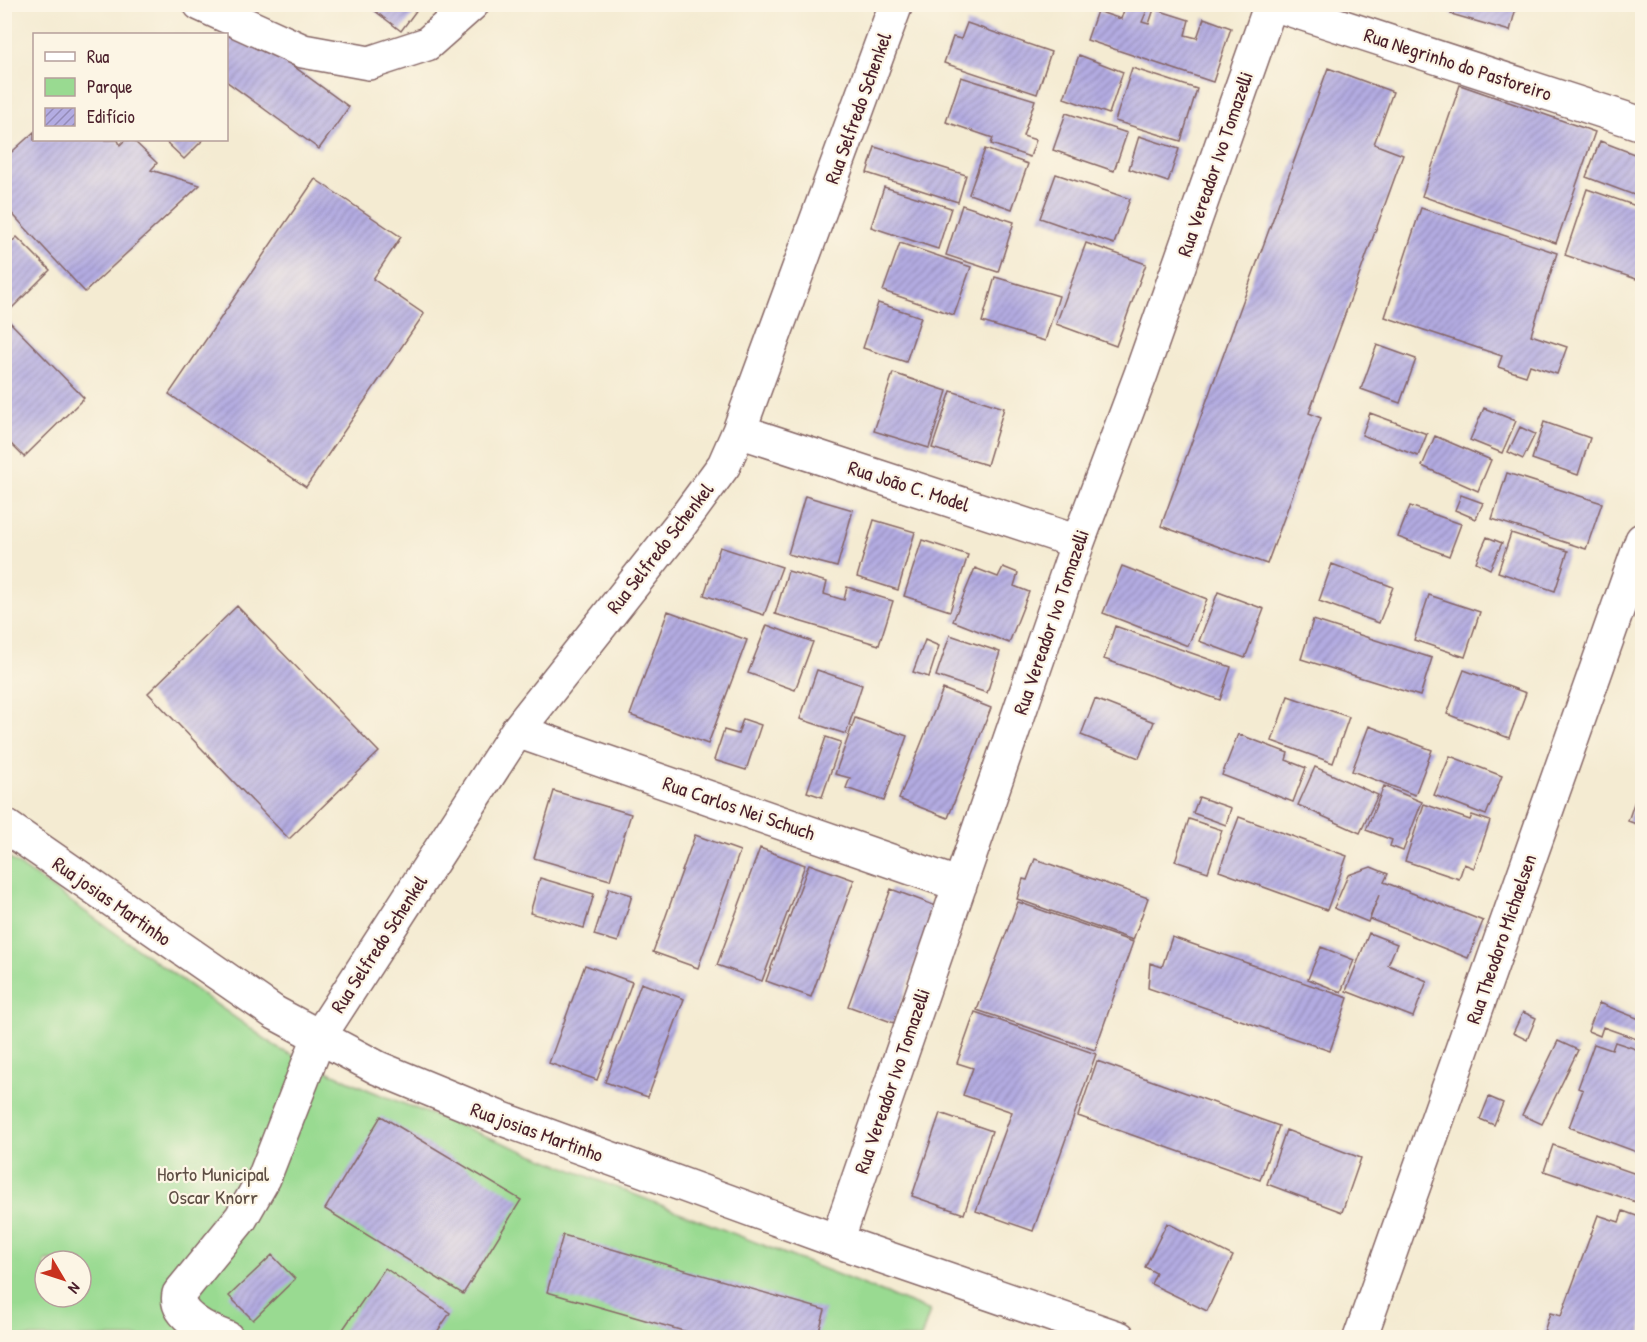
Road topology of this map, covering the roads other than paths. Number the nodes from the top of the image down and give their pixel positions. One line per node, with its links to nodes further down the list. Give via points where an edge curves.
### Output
1 (200, 4): 2 (street, via 303,51 369,63 427,44)
2 (472, 4)
3 (896, 4): 6 (street, Rua Selfredo Schenkel)
4 (1272, 4): 5 (street, Rua Negrinho do Pastoreiro); 8 (street, Rua Vereador Ivo Tomazelli)
5 (1642, 124)
6 (739, 431): 8 (street, Rua João C. Model); 9 (street, Rua Selfredo Schenkel, via 724,465 680,525)
7 (1642, 540): 16 (street, Rua Theodoro Michaelsen)
8 (1078, 542): 11 (street, Rua Vereador Ivo Tomazelli)
9 (517, 731): 11 (street, Rua Carlos Nei Schuch); 12 (street, Rua Selfredo Schenkel)
10 (4, 825): 12 (street, Rua josias Martinho, via 255,1000)
11 (960, 885): 13 (street, Rua Vereador Ivo Tomazelli)
12 (319, 1037): 13 (street, Rua josias Martinho, via 437,1094); 14 (street, Rua Selfredo Schenkel, via 264,1178 241,1218 179,1294 177,1302 182,1311)
13 (837, 1241): 15 (street, Rua josias Martinho)
14 (227, 1338)
15 (1119, 1338)
16 (1360, 1338)

